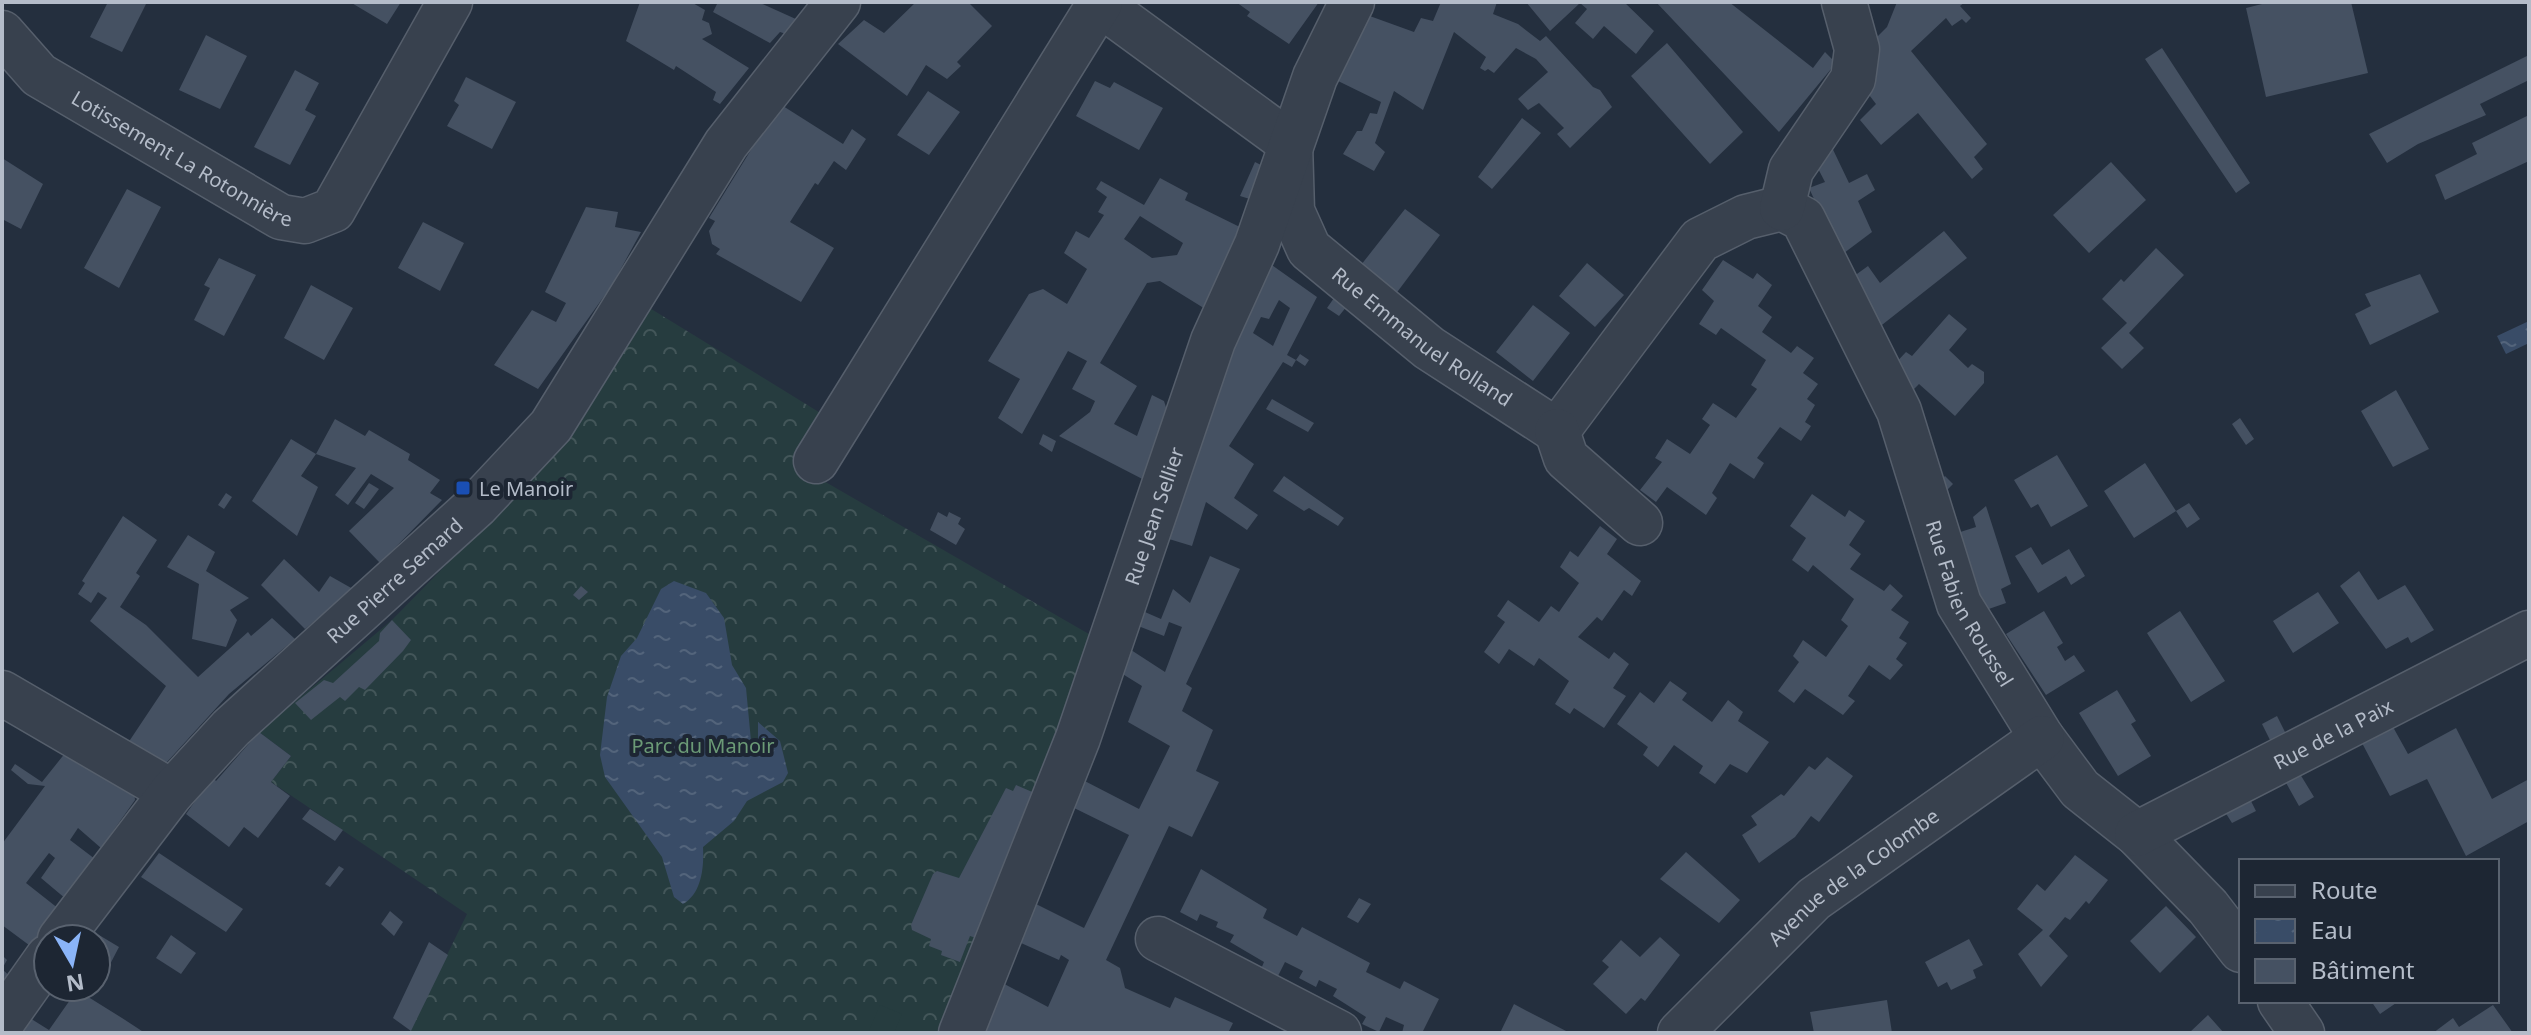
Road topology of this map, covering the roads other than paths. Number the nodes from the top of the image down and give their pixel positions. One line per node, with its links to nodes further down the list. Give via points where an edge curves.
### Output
1 (450, 2): 7 (street, Lotissement La Rotonnière, via 333,210 305,221 281,217)
2 (838, 2): 16 (street, Rue Pierre Semard, via 726,144 551,426 477,505 231,728)
3 (1352, 2): 8 (street, Rue Jean Sellier)
4 (1844, 2): 9 (street, via 1857,49 1853,79 1791,170)
5 (1098, 3): 8 (street); 11 (street)
6 (2, 33): 7 (street, Lotissement La Rotonnière)
7 (20, 71)
8 (1290, 143): 10 (street, Rue Emmanuel Rolland, via 1292,211 1309,249 1429,348); 24 (street, Rue Jean Sellier, via 1257,244 1213,341 1183,425 1078,738)
9 (1782, 208): 10 (street, via 1746,217 1700,240); 15 (street, Rue Fabien Roussel, via 1803,219 1899,411 1959,604)
10 (1557, 431): 12 (street, via 1566,458)
11 (816, 461)
12 (1640, 523)
13 (2529, 633): 17 (street, Rue de la Paix)
14 (2, 693): 16 (street)
15 (2042, 738): 17 (street, Rue Fabien Roussel, via 2080,789); 26 (street, Avenue de la Colombe, via 1814,899)
16 (172, 792): 18 (street, Rue Pierre Semard)
17 (2137, 834): 20 (street, Rue Fabien Roussel)
18 (72, 923)
19 (1158, 939): 25 (street)
20 (2239, 947)
21 (32, 980): 23 (street)
22 (2281, 1003): 27 (street)
23 (2, 1022)
24 (961, 1033)
25 (1339, 1033)
26 (1680, 1033)
27 (2302, 1033)

